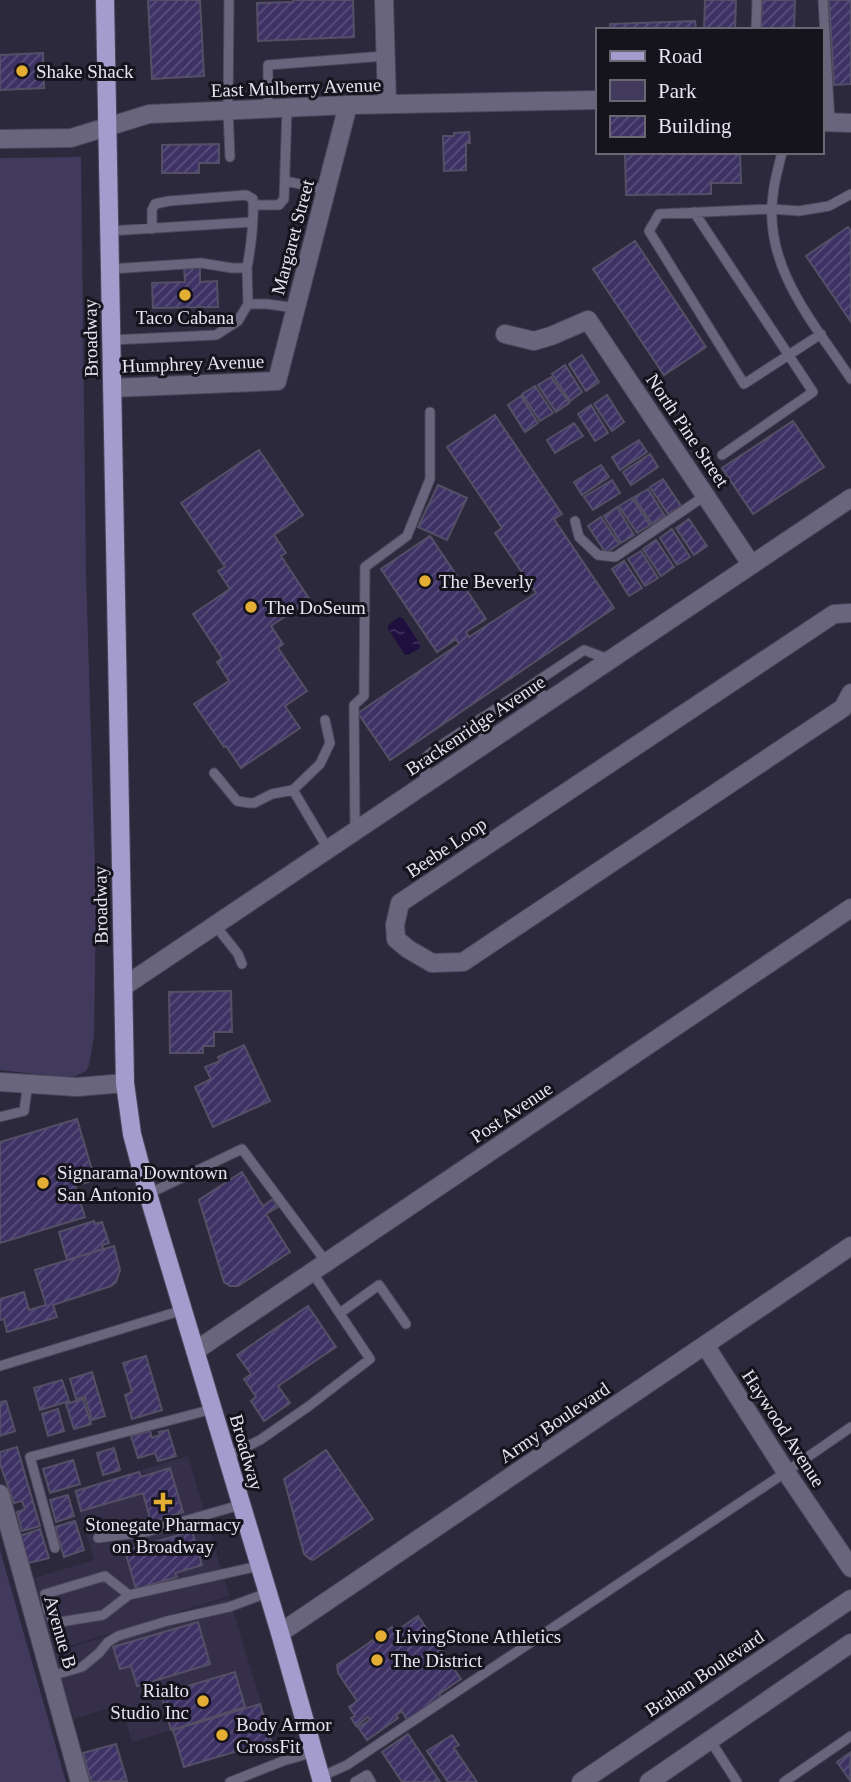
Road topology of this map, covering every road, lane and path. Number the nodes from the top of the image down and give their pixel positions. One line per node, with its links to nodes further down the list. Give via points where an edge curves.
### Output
1 (105, 0): 16 (main road, Broadway)
2 (229, 0): 13 (lane)
3 (384, 0): 7 (street)
4 (757, 0): 6 (lane)
5 (823, 0): 14 (lane)
6 (756, 28)
7 (385, 56): 9 (street); 12 (lane, via 268,65)
8 (596, 100): 9 (street, East Mulberry Avenue)
9 (387, 104): 10 (street, East Mulberry Avenue)
10 (348, 105): 11 (street, East Mulberry Avenue); 21 (street, Margaret Street)
11 (287, 108): 12 (street, East Mulberry Avenue); 20 (lane)
12 (268, 109): 13 (street, East Mulberry Avenue)
13 (228, 111): 16 (street, East Mulberry Avenue, via 149,114); 19 (lane)
14 (826, 122): 15 (street)
15 (851, 123)
16 (107, 127): 17 (street, East Mulberry Avenue, via 71,138); 28 (main road, Broadway)
17 (0, 139)
18 (782, 154): 24 (lane)
19 (230, 157)
20 (286, 181): 21 (lane); 23 (lane, via 279,205)
21 (326, 190): 32 (street, Margaret Street)
22 (851, 194): 24 (lane, via 829,206)
23 (253, 205): 26 (lane); 27 (lane, via 246,195 155,204)
24 (772, 209): 25 (lane); 34 (lane, via 784,275)
25 (694, 212): 36 (lane); 36 (lane, via 659,214 649,231 744,384)
26 (252, 222): 27 (lane); 29 (lane)
27 (152, 229): 28 (lane)
28 (109, 231): 30 (main road, Broadway)
29 (247, 268): 30 (lane, via 201,263); 31 (lane)
30 (110, 269): 35 (main road, Broadway)
31 (248, 304): 32 (lane); 35 (lane, via 238,321 216,335)
32 (296, 309): 38 (street, Margaret Street)
33 (505, 334): 42 (street, North Pine Street, via 534,341 588,320)
34 (821, 334): 36 (lane); 37 (lane)
35 (111, 340): 39 (main road, Broadway)
36 (788, 355): 41 (lane, via 813,392)
37 (851, 379)
38 (277, 381): 39 (street, Humphrey Avenue)
39 (112, 388): 62 (main road, Broadway)
40 (429, 412): 57 (lane, via 430,479 407,536 365,567 364,696 354,705)
41 (722, 455)
42 (706, 495): 44 (lane, via 615,557 598,555 579,537); 45 (street, North Pine Street)
43 (851, 498): 45 (street, Brackenridge Avenue)
44 (575, 521)
45 (751, 564): 47 (street, Brackenridge Avenue)
46 (851, 613): 50 (street, Beebe Loop, via 834,614 400,903 394,925 396,939 432,963 463,962)
47 (610, 660): 48 (lane, via 584,650); 49 (street, Brackenridge Avenue)
48 (530, 686): 49 (lane); 51 (lane)
49 (550, 700): 53 (street, Brackenridge Avenue)
50 (847, 701)
51 (480, 719): 53 (lane); 55 (lane, via 427,756)
52 (325, 720): 56 (lane, via 331,743 320,764)
53 (484, 744): 55 (street, Brackenridge Avenue)
54 (214, 773): 56 (lane, via 237,801 254,803)
55 (424, 785): 57 (street, Brackenridge Avenue)
56 (293, 790): 58 (lane)
57 (355, 831): 58 (street, Brackenridge Avenue)
58 (328, 849): 60 (street, Brackenridge Avenue)
59 (851, 908): 69 (street, Post Avenue)
60 (215, 925): 61 (lane); 62 (street, Brackenridge Avenue)
61 (242, 964)
62 (122, 987): 65 (main road, Broadway)
63 (0, 1082): 64 (street)
64 (28, 1083): 65 (street, via 77,1087); 66 (lane, via 24,1111)
65 (125, 1083): 67 (main road, Broadway)
66 (0, 1117)
67 (148, 1194): 69 (lane, via 242,1149); 70 (main road, Broadway)
68 (851, 1246): 73 (street, Army Boulevard)
69 (319, 1267): 71 (lane); 74 (street, Post Avenue)
70 (183, 1310): 74 (main road, Broadway); 75 (lane)
71 (340, 1313): 72 (lane, via 379,1285); 78 (lane, via 370,1359 260,1440)
72 (406, 1324)
73 (705, 1345): 79 (street, Haywood Avenue); 90 (street, Army Boulevard)
74 (195, 1351): 76 (main road, Broadway)
75 (0, 1366)
76 (212, 1409): 78 (main road, Broadway); 83 (lane, via 30,1457)
77 (851, 1427): 79 (lane)
78 (226, 1457): 81 (main road, Broadway)
79 (786, 1472): 85 (street, Haywood Avenue); 96 (lane)
80 (0, 1494): 89 (street, Avenue B)
81 (240, 1505): 82 (lane, via 146,1532); 84 (main road, Broadway)
82 (98, 1538)
83 (55, 1548)
84 (259, 1566): 86 (main road, Broadway); 87 (lane)
85 (851, 1568)
86 (267, 1593): 90 (main road, Broadway); 92 (lane, via 118,1636 82,1667)
87 (130, 1595): 89 (lane, via 103,1615 54,1623); 89 (lane, via 105,1576 46,1594)
88 (851, 1599): 101 (street, Brahan Boulevard)
89 (40, 1611): 92 (street, Avenue B)
90 (280, 1633): 95 (main road, Broadway)
91 (851, 1643): 94 (street)
92 (51, 1676): 97 (street, Avenue B)
93 (851, 1735): 104 (lane)
94 (710, 1740): 102 (street); 103 (lane)
95 (314, 1752): 96 (main road, Broadway); 98 (lane)
96 (321, 1780)
97 (80, 1782)
98 (230, 1782)
99 (355, 1782): 100 (lane, via 367,1775)
100 (371, 1782)
101 (581, 1782)
102 (649, 1782)
103 (737, 1782)
104 (784, 1782)

